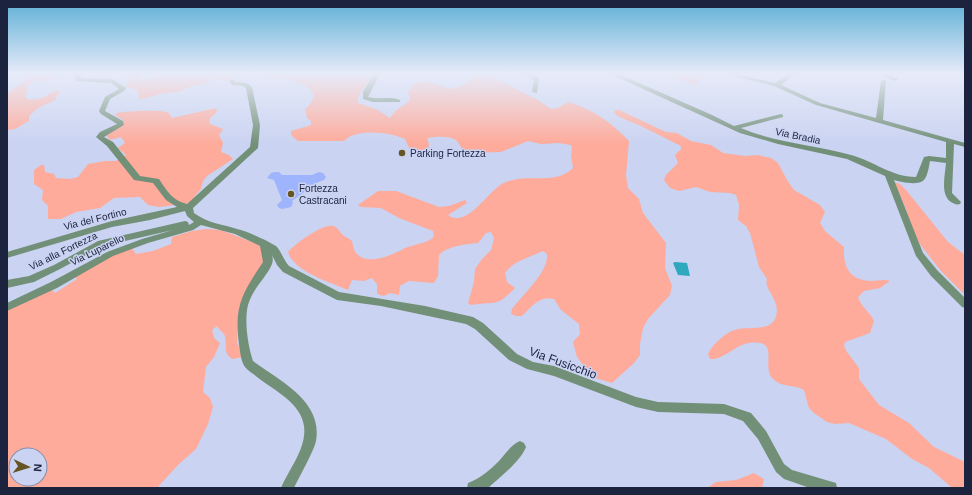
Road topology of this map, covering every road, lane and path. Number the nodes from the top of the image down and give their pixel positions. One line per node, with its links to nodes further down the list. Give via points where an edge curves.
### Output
1 (109, 97): 16 (street, via 103,114 121,122 100,137 110,144 137,178 156,181 170,201)
2 (251, 97): 16 (street, via 255,118 254,148)
3 (365, 97): 7 (street, via 373,101)
4 (666, 97): 10 (street, Via Bradia)
5 (802, 97): 9 (street)
6 (882, 97): 9 (street)
7 (398, 101)
8 (781, 116): 10 (street)
9 (879, 121): 11 (street)
10 (734, 128): 14 (street, Via Bradia, via 775,142 850,157)
11 (950, 140): 12 (street); 13 (street)
12 (965, 145)
13 (950, 161): 14 (street, Via Bradia, via 927,159 918,180); 15 (street, via 948,193)
14 (889, 176): 21 (street, via 919,254)
15 (957, 202)
16 (189, 207): 17 (street, via 190,214); 19 (street, Via del Fortino, via 112,224)
17 (200, 222): 18 (street, via 238,232); 20 (street, Via alla Fortezza, via 101,243 32,279); 22 (street, Via Luparello, via 190,228 110,254 54,286)
18 (264, 243): 24 (street, via 268,263 250,289 243,306 242,330 249,364 298,401 306,411 310,441); 26 (street, Via Fusicchio, via 274,249 280,263 286,269 337,296 469,320 513,357 530,366 554,371 636,402 658,406 724,409 747,417 762,435 780,468 788,475)
19 (7, 255)
20 (7, 284)
21 (965, 304)
22 (7, 307)
23 (520, 447): 25 (street, via 482,485)
24 (287, 488)
25 (473, 488)
26 (831, 488)

